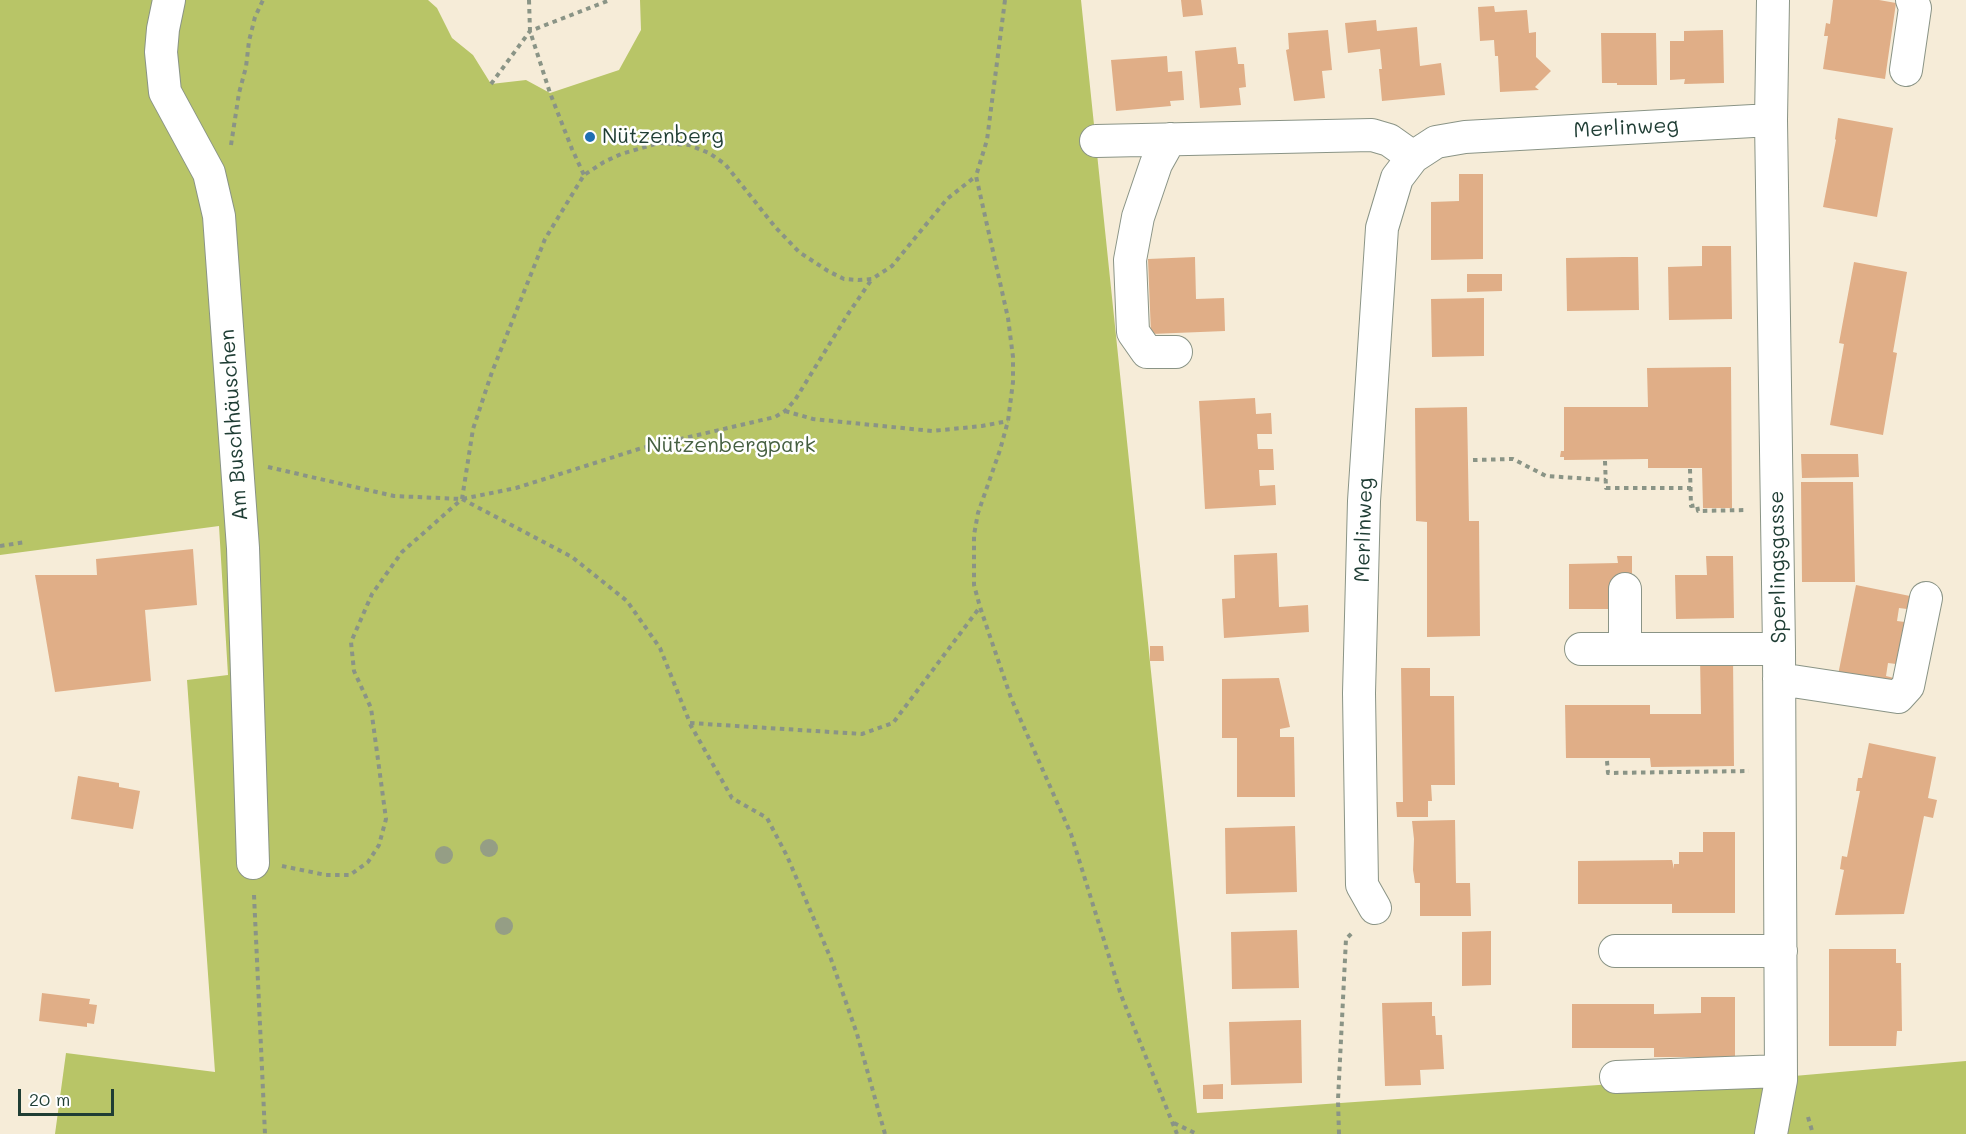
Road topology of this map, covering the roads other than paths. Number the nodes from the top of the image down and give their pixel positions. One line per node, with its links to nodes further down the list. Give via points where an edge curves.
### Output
1 (169, 0): 15 (street, Am Buschhäuschen, via 161,52 165,92 210,173 219,216 243,548)
2 (1773, 0): 5 (street, Sperlingsgasse)
3 (1912, 0): 4 (street, via 1915,8)
4 (1906, 70)
5 (1771, 120): 8 (street, Merlinweg, via 1465,137 1436,142); 14 (street, Sperlingsgasse)
6 (1170, 139): 7 (street); 8 (street, via 1372,135 1389,140); 9 (street, via 1152,174 1130,260 1133,332 1147,352)
7 (1096, 141)
8 (1413, 157): 16 (street, Merlinweg, via 1397,178 1382,228 1364,501 1359,693 1362,885)
9 (1176, 352)
10 (1625, 589): 13 (street)
11 (1926, 598): 14 (street, via 1908,686 1898,697)
12 (1581, 649): 13 (street)
13 (1625, 650): 14 (street)
14 (1779, 664): 18 (street, Sperlingsgasse)
15 (253, 863)
16 (1375, 908)
17 (1615, 951): 18 (street)
18 (1781, 951): 19 (street, Sperlingsgasse)
19 (1781, 1071): 20 (street); 21 (street, Sperlingsgasse)
20 (1616, 1077)
21 (1771, 1134)

